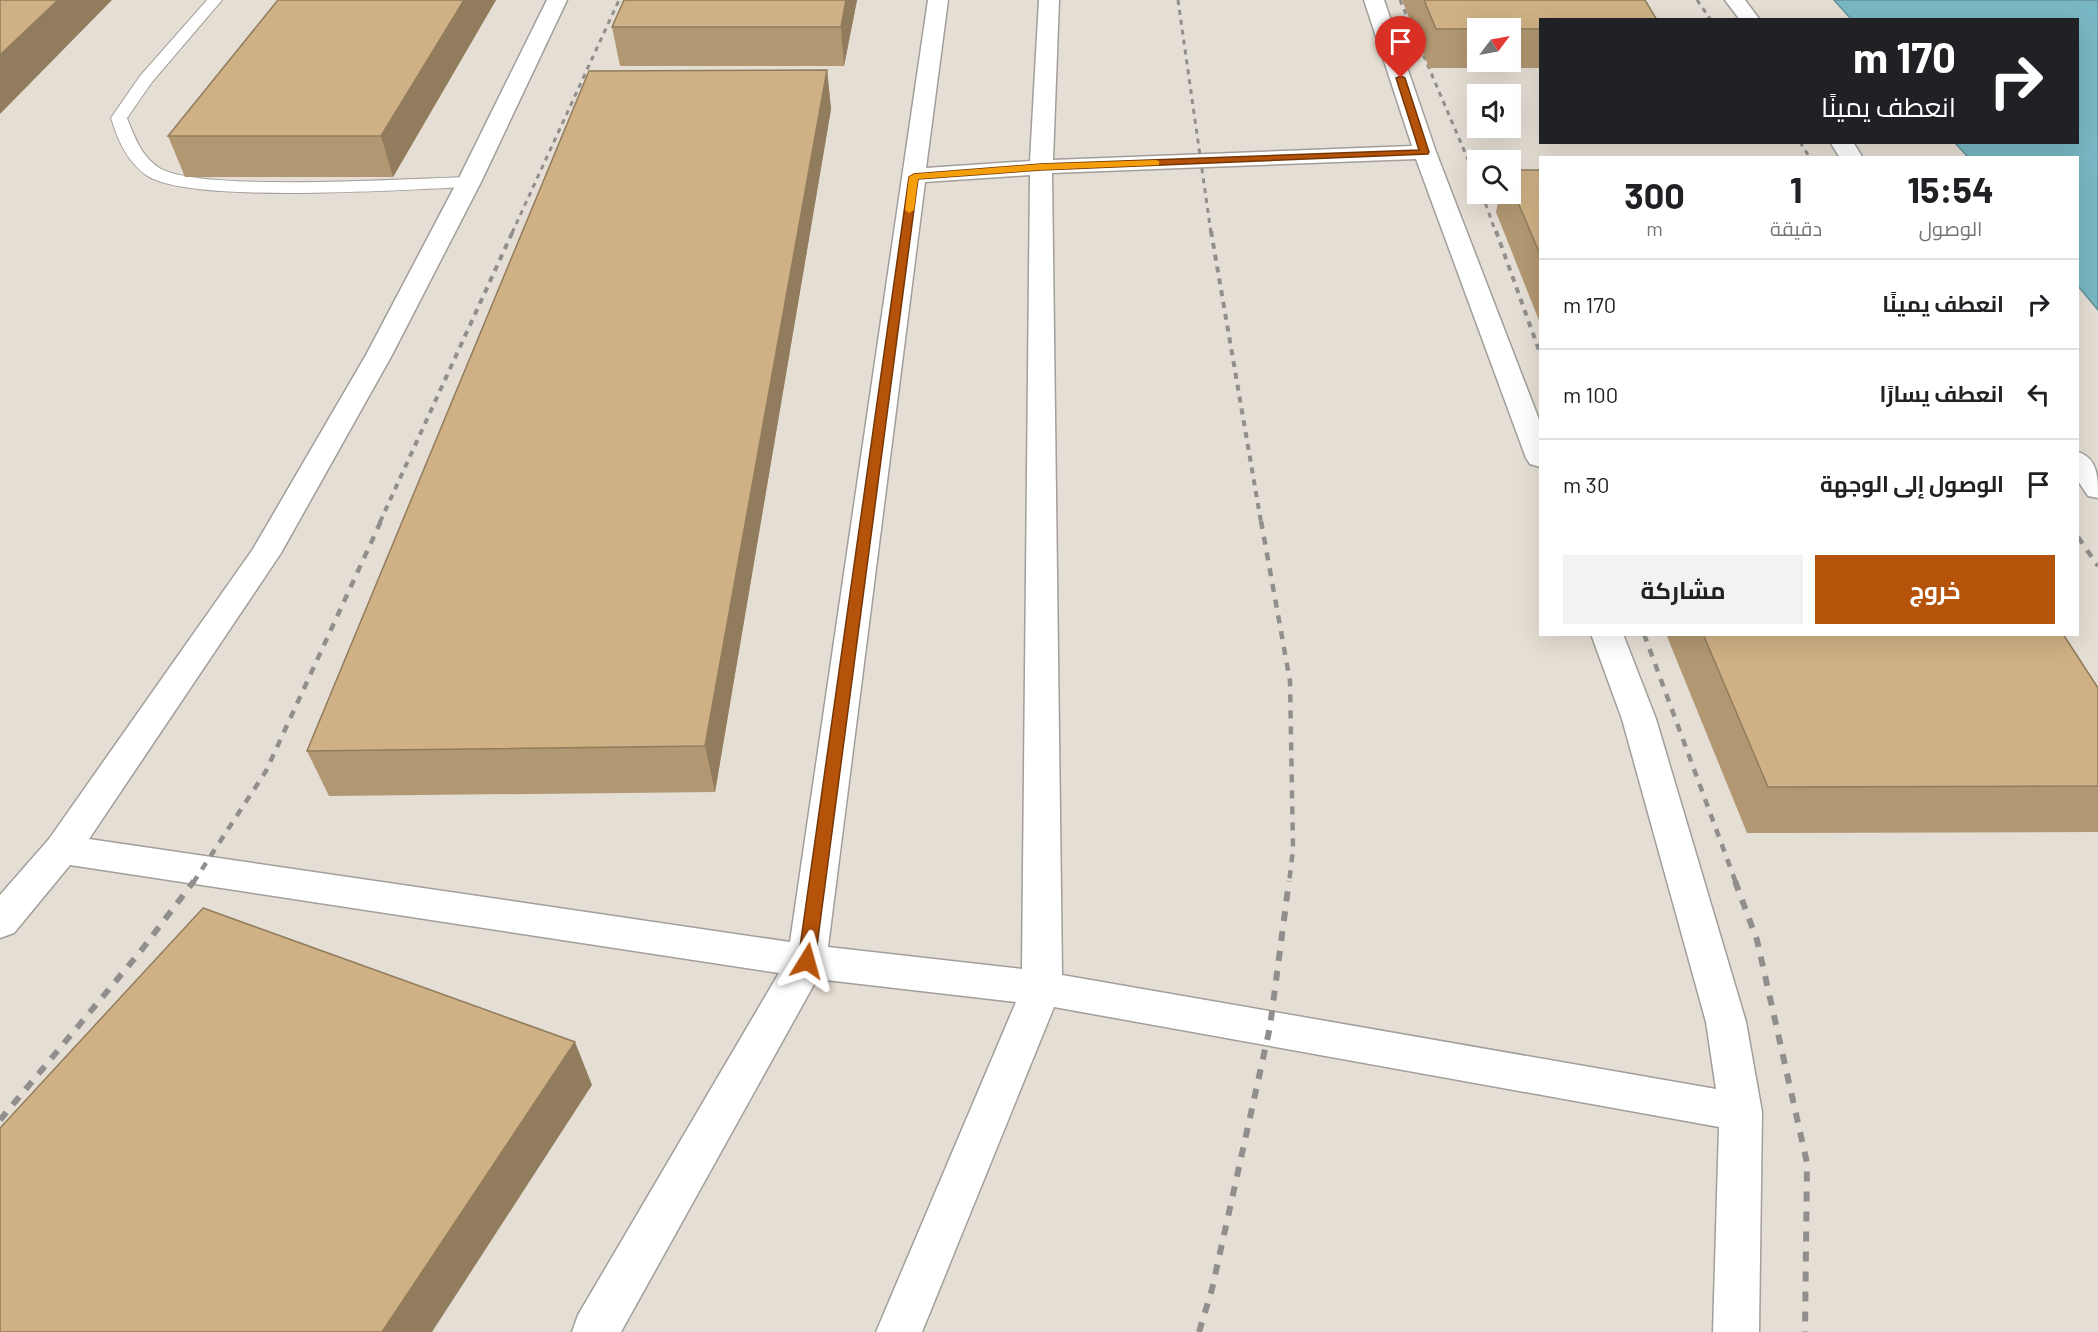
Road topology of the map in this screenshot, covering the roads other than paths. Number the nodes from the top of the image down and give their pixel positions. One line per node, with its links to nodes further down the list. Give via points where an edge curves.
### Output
1 (215, 0): 11 (lane, via 146,79 119,118 130,149 153,172 180,182 225,186)
2 (557, 0): 11 (street)
3 (938, 0): 10 (street)
4 (1049, 0): 9 (street)
5 (1374, 0): 8 (street)
6 (1735, 0): 7 (street)
7 (1748, 18)
8 (1425, 152): 9 (street); 12 (street)
9 (1041, 167): 10 (street); 19 (street)
10 (914, 177): 18 (street)
11 (469, 182): 16 (street, via 380,355 266,553)
12 (1539, 455)
13 (2079, 462): 14 (street)
14 (2098, 489)
15 (1608, 636): 20 (street, via 1639,719 1726,1022)
16 (62, 849): 17 (street); 18 (street)
17 (0, 922)
18 (807, 961): 19 (street); 21 (street)
19 (1042, 988): 20 (street); 22 (street)
20 (1741, 1112): 23 (street)
21 (595, 1332)
22 (899, 1332)
23 (1736, 1332)

